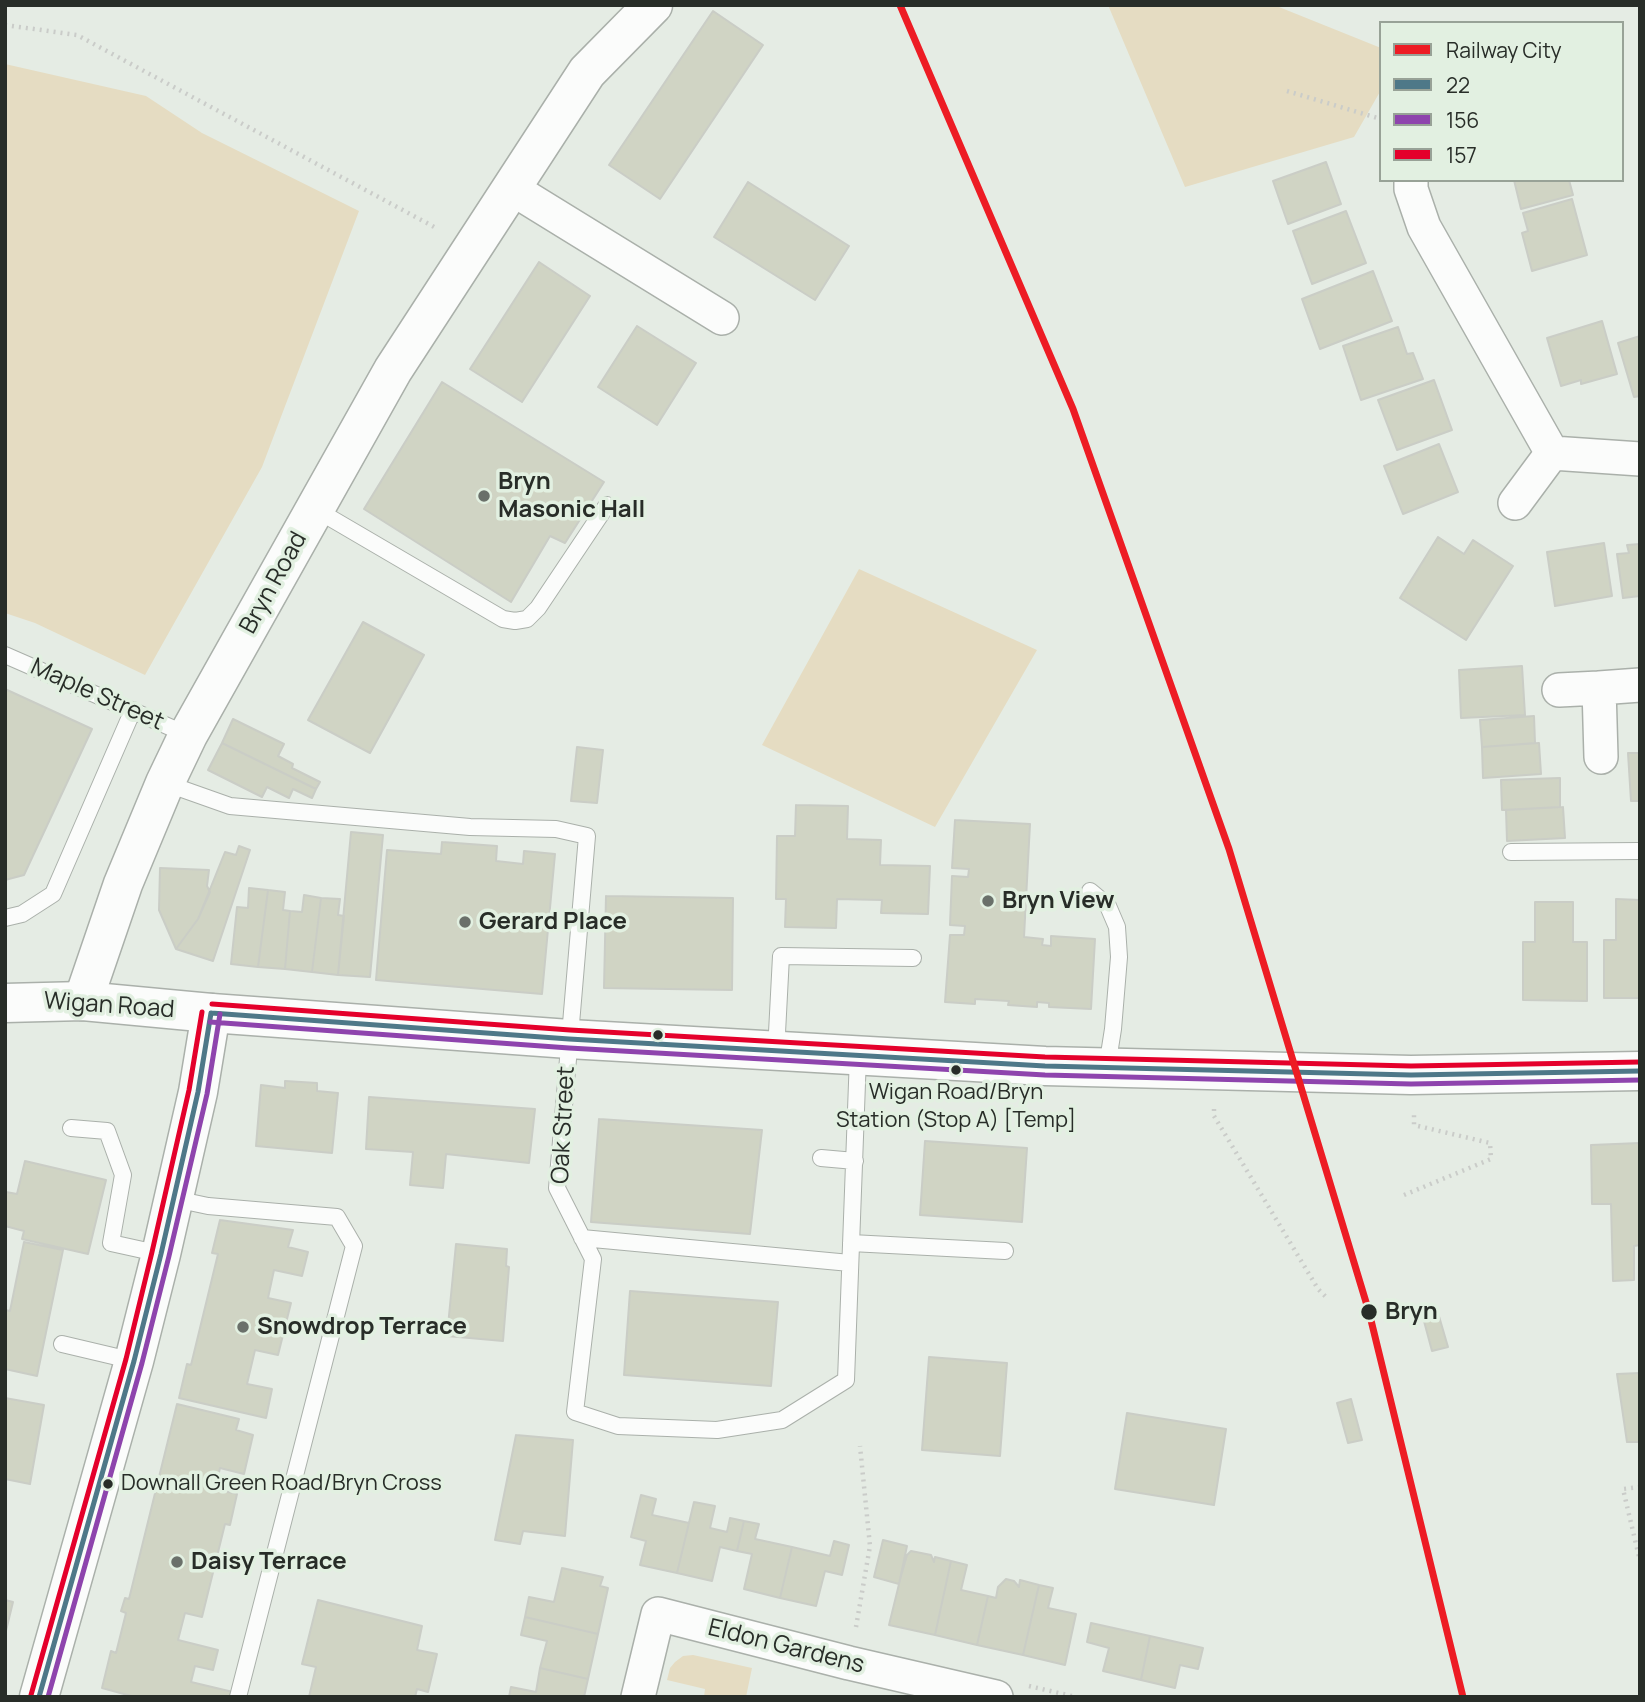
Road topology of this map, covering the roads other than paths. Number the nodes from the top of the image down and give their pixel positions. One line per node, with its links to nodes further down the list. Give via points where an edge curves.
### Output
1 (653, 5): 3 (main road, Bryn Road, via 587,72)
2 (1411, 182): 5 (street, via 1424,227)
3 (512, 187): 4 (street); 9 (main road, Bryn Road, via 393,370)
4 (722, 318)
5 (1552, 453): 6 (street); 7 (street)
6 (1640, 459)
7 (1514, 503)
8 (607, 505): 9 (lane, via 538,608 527,619 515,621 503,619)
9 (315, 509): 15 (main road, Bryn Road)
10 (5, 655): 14 (lane, Maple Street)
11 (1640, 685): 12 (street)
12 (1599, 688): 13 (street); 16 (street)
13 (1559, 690)
14 (133, 710): 15 (lane, Maple Street); 21 (lane, via 52,894 22,914)
15 (188, 735): 17 (main road, Bryn Road)
16 (1601, 757)
17 (165, 783): 23 (main road, Bryn Road, via 123,884); 26 (lane, Oak Street, via 230,806 594,836)
18 (1640, 851): 19 (lane)
19 (1510, 852)
20 (1090, 891): 29 (lane, via 1108,906 1117,927 1118,969)
21 (5, 918)
22 (913, 958): 27 (lane, via 781,956)
23 (83, 1001): 24 (main road, Wigan Road); 25 (main road, Wigan Road)
24 (5, 1003)
25 (211, 1013): 26 (main road, Wigan Road); 34 (main road)
26 (569, 1039): 27 (main road, Wigan Road); 35 (lane, Oak Street, via 557,1188)
27 (776, 1052): 28 (main road, Wigan Road)
28 (858, 1056): 29 (main road, Wigan Road); 33 (lane)
29 (1107, 1067): 30 (main road, Wigan Road, via 1411,1075)
30 (1640, 1071)
31 (71, 1128): 38 (lane, via 107,1131 123,1175 111,1242)
32 (821, 1157): 33 (lane)
33 (855, 1161): 36 (lane)
34 (175, 1199): 38 (main road); 43 (lane, via 337,1217 354,1246)
35 (582, 1238): 39 (lane); 39 (lane, Oak Street, via 593,1259 575,1412 618,1426 718,1430 782,1420 846,1380)
36 (851, 1243): 37 (lane); 39 (lane)
37 (1005, 1251)
38 (161, 1254): 41 (main road)
39 (850, 1262)
40 (62, 1344): 41 (lane)
41 (134, 1361): 42 (main road)
42 (39, 1697)
43 (238, 1697)
44 (638, 1697): 45 (street, Eldon Gardens, via 658,1614)
45 (996, 1697)

